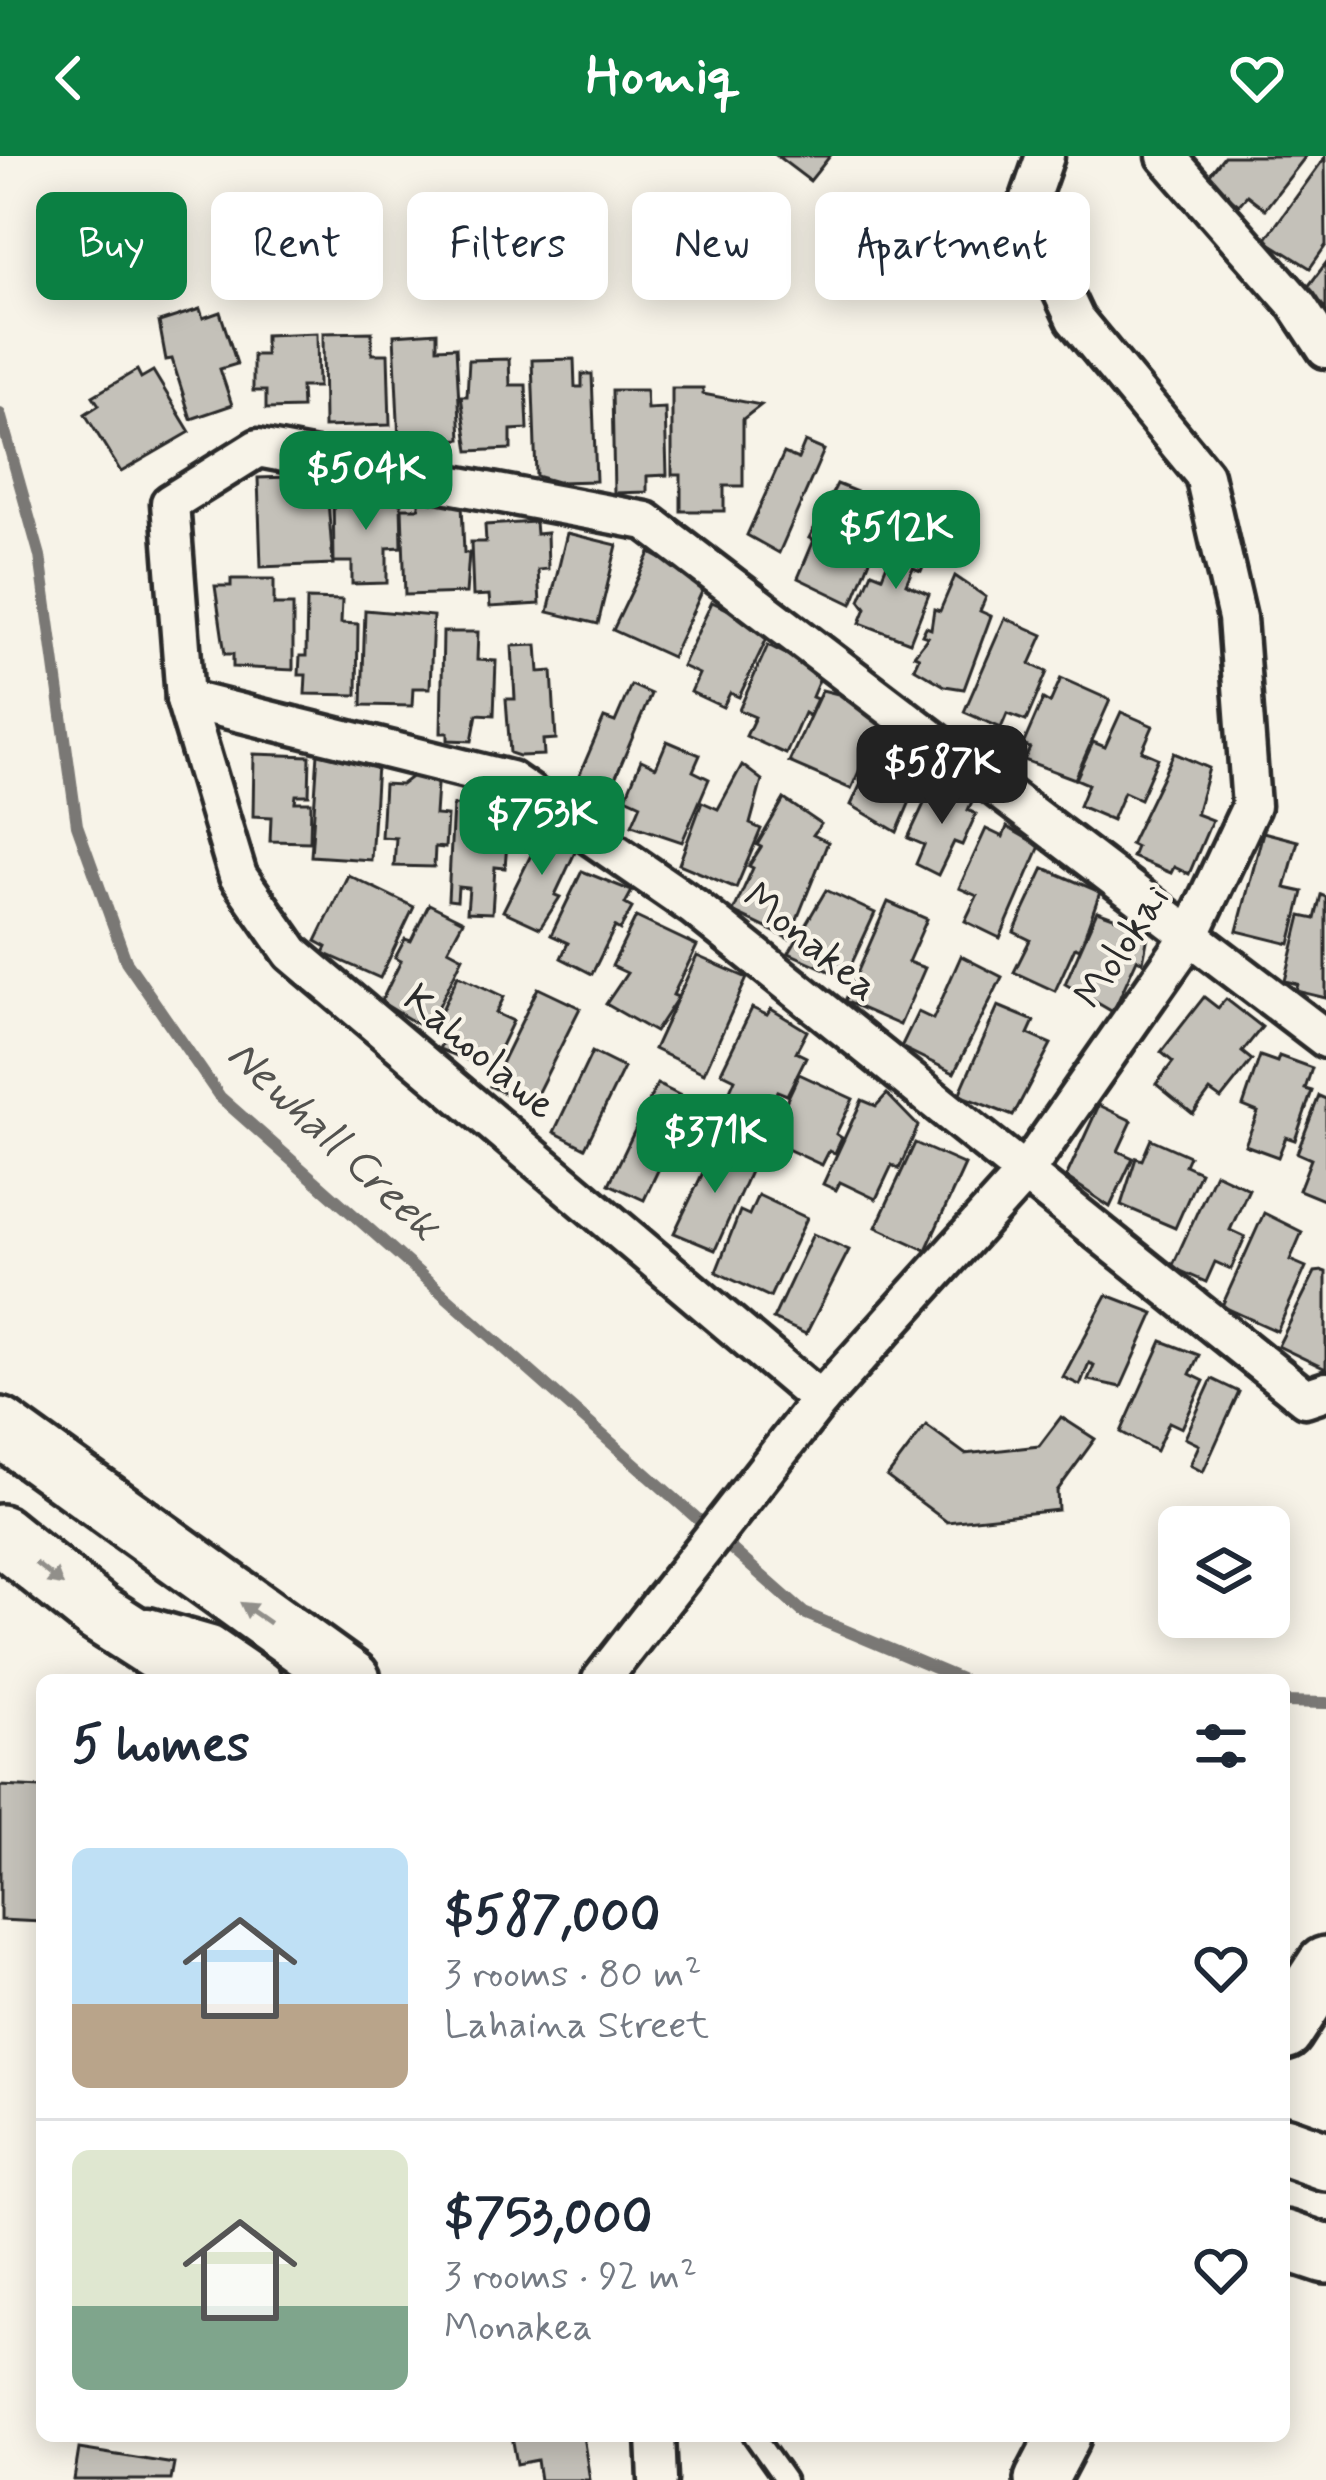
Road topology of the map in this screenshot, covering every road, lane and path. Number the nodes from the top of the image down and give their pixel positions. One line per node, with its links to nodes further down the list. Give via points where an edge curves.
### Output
1 (1045, 156): 5 (street, Molokai, via 1025,213 1075,319 1204,476 1237,618 1251,806)
2 (1166, 156): 3 (street)
3 (1326, 349)
4 (185, 699): 5 (street, Kahoolawe, via 170,503 258,448 646,521); 7 (street, Monakea, via 510,780 694,907); 9 (street, Kahoolawe, via 238,876 292,953)
5 (1190, 936): 6 (street); 7 (street, Molokai)
6 (1326, 1039)
7 (1023, 1175): 8 (street, Monakea); 9 (street, Molokai)
8 (1315, 1395)
9 (820, 1400): 16 (street, Molokai)
10 (0, 1426): 15 (main road, one-way to 10)
11 (0, 1534): 12 (main road, one-way to 12)
12 (98, 1613): 13 (main road); 14 (street, via 211,1645)
13 (193, 1674)
14 (253, 1674)
15 (343, 1674)
16 (606, 1674)
17 (1326, 1966): 18 (main road)
18 (1290, 2021)
19 (1290, 2148): 20 (main road)
20 (1326, 2161)
21 (1290, 2242): 22 (main road)
22 (1326, 2254)
23 (656, 2442): 26 (street)
24 (758, 2442): 27 (lane)
25 (1061, 2442): 28 (main road)
26 (658, 2480)
27 (785, 2480)
28 (1041, 2480)

